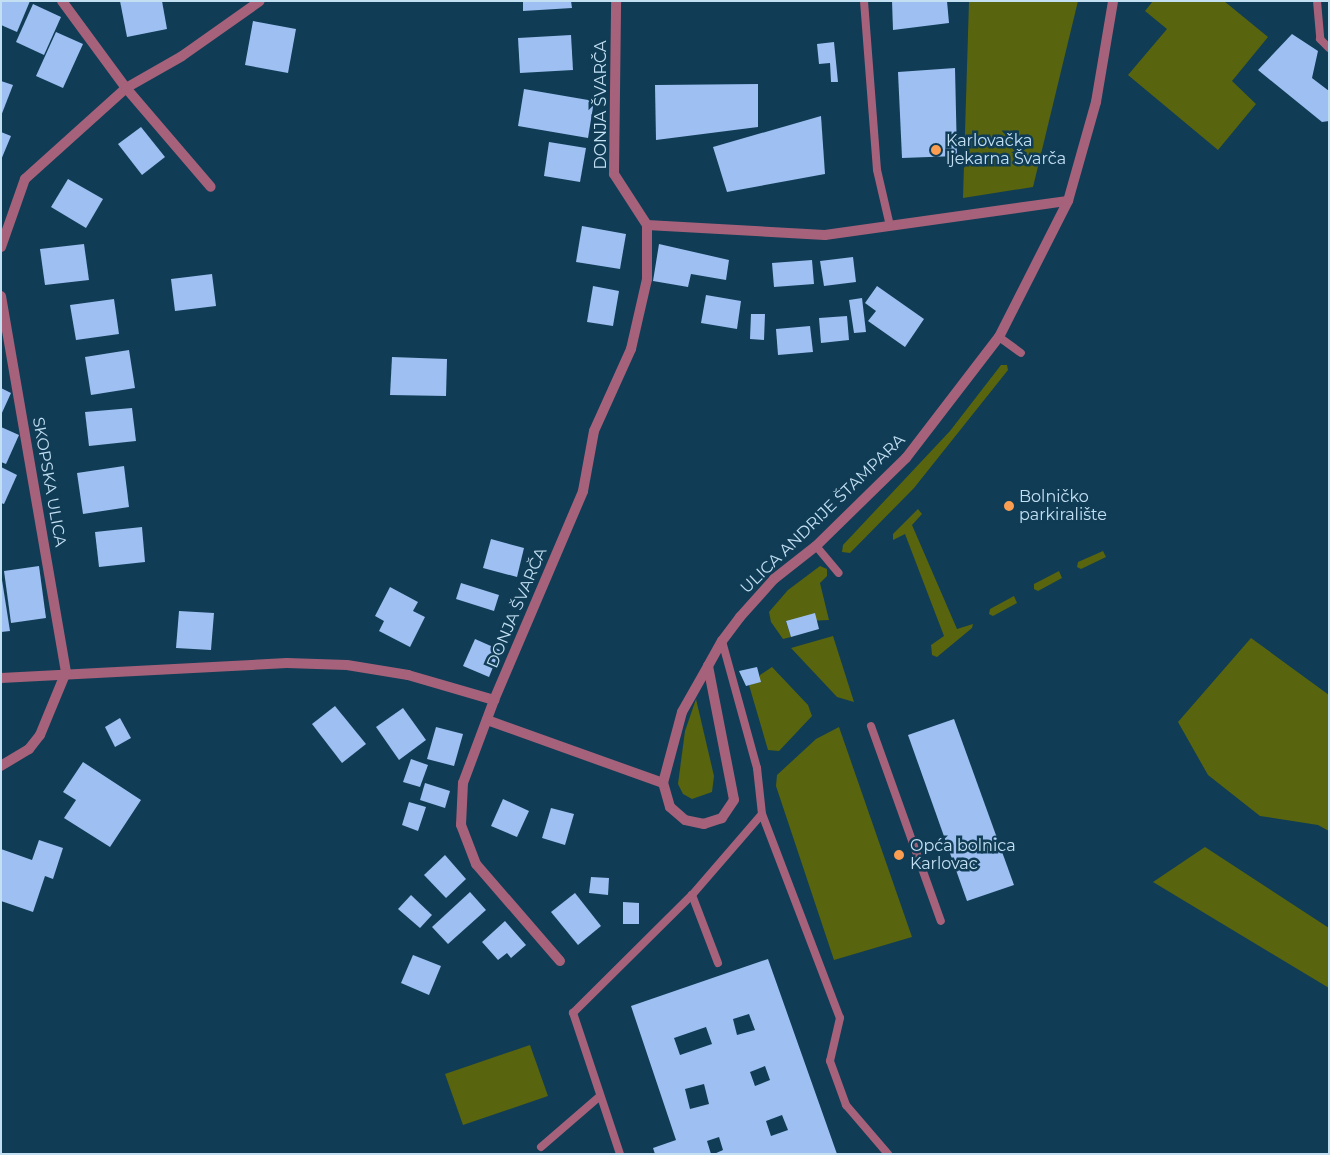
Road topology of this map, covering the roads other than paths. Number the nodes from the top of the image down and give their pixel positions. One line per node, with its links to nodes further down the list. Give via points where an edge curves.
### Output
1 (62, 1): 8 (street)
2 (260, 1): 8 (street, via 182,56)
3 (616, 1): 11 (street, DONJA ŠVARČA, via 614,174)
4 (864, 1): 12 (lane, via 877,170)
5 (1113, 1): 10 (street, ULICA ANDRIJE ŠTAMPARA, via 1096,102)
6 (1317, 1): 7 (lane, via 1320,39)
7 (1329, 48)
8 (126, 88): 9 (street); 13 (street, via 25,179)
9 (211, 187)
10 (1068, 201): 12 (street); 15 (street, ULICA ANDRIJE ŠTAMPARA)
11 (647, 225): 12 (street, via 825,235); 23 (street, DONJA ŠVARČA, via 647,279 631,349 594,431 583,491)
12 (890, 226)
13 (1, 247)
14 (1, 296): 21 (street, SKOPSKA ULICA)
15 (999, 337): 16 (lane); 17 (street, ULICA ANDRIJE ŠTAMPARA, via 906,458)
16 (1021, 353)
17 (816, 546): 18 (lane); 19 (street, ULICA ANDRIJE ŠTAMPARA, via 774,578)
18 (839, 573)
19 (722, 641): 20 (street, ULICA ANDRIJE ŠTAMPARA); 28 (lane, via 757,768)
20 (708, 666): 27 (street, ULICA ANDRIJE ŠTAMPARA, via 682,712); 27 (street, via 734,800 722,818 704,824 685,820 670,807)
21 (66, 672): 22 (street); 23 (street, via 287,663 347,665 408,675); 26 (street, via 40,735 29,749)
22 (1, 678)
23 (494, 700): 24 (street, DONJA ŠVARČA)
24 (487, 720): 27 (street); 31 (street, DONJA ŠVARČA, via 463,783 461,825 476,864)
25 (871, 726): 30 (lane)
26 (1, 766)
27 (663, 783)
28 (762, 814): 29 (lane); 36 (lane, via 840,1018 830,1061 846,1105)
29 (692, 895): 32 (lane); 33 (lane, via 573,1012)
30 (941, 921)
31 (560, 961)
32 (718, 963)
33 (600, 1096): 34 (lane); 35 (lane)
34 (542, 1147)
35 (620, 1154)
36 (888, 1154)

